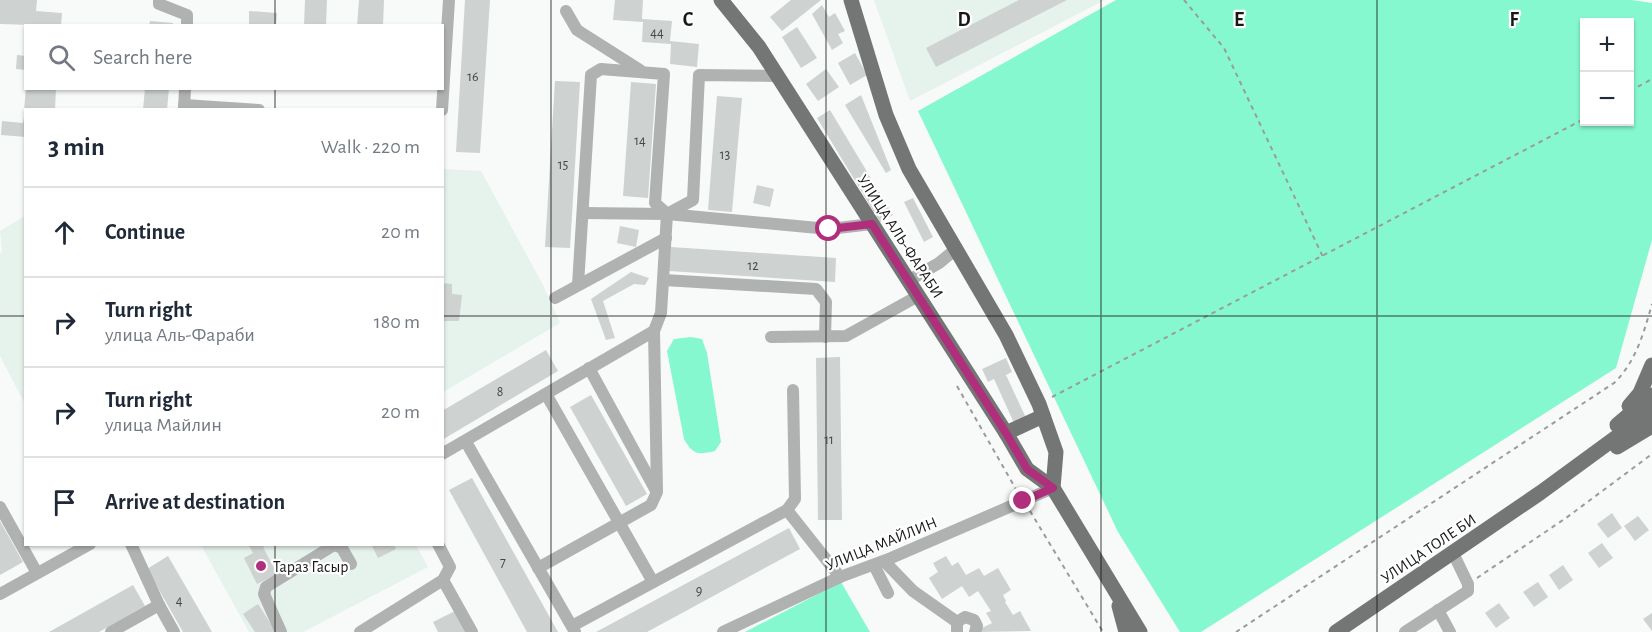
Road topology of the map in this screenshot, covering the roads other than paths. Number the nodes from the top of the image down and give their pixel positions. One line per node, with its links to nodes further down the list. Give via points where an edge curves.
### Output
1 (159, 0): 6 (street, via 159,4 187,15)
2 (449, 0): 9 (street)
3 (721, 0): 8 (main road, УЛИЦА АЛЬ-ФАРАБИ)
4 (853, 1): 19 (main road, via 886,115 904,158)
5 (567, 11): 7 (street, via 577,30)
6 (187, 24)
7 (644, 72): 15 (street, via 601,69 591,75); 16 (street, via 664,74 655,203)
8 (777, 76): 16 (street, via 699,75 693,200); 17 (main road, УЛИЦА АЛЬ-ФАРАБИ)
9 (444, 79)
10 (185, 90): 12 (street)
11 (443, 90): 14 (street)
12 (184, 107): 13 (street)
13 (209, 108)
14 (442, 108)
15 (583, 213): 16 (street); 22 (street)
16 (667, 214): 17 (street, via 829,229); 18 (street)
17 (872, 224): 21 (main road, УЛИЦА АЛЬ-ФАРАБИ)
18 (666, 238): 20 (street); 22 (street)
19 (956, 249): 21 (street); 33 (main road, via 1006,335)
20 (664, 280): 25 (street, via 662,313); 26 (street, via 816,289 826,302)
21 (908, 281): 23 (main road, УЛИЦА АЛЬ-ФАРАБИ)
22 (578, 285): 24 (street)
23 (918, 296): 26 (street, via 846,336); 36 (main road, УЛИЦА АЛЬ-ФАРАБИ)
24 (555, 298)
25 (654, 331): 29 (street); 41 (street)
26 (825, 336): 27 (street)
27 (771, 337)
28 (1652, 365): 37 (main road, via 1640,393)
29 (589, 368): 31 (street); 41 (street)
30 (793, 390): 44 (street, via 795,499)
31 (546, 394): 38 (street); 45 (street)
32 (1652, 395): 37 (main road, УЛИЦА ТОЛЕ БИ)
33 (1041, 410): 36 (main road); 40 (main road, via 1056,452)
34 (1652, 411): 42 (main road, УЛИЦА ТОЛЕ БИ)
35 (1652, 426): 42 (main road)
36 (1006, 433): 40 (main road, УЛИЦА АЛЬ-ФАРАБИ, via 1027,469)
37 (1605, 436): 42 (main road, УЛИЦА ТОЛЕ БИ)
38 (466, 442): 39 (street); 54 (street)
39 (444, 453)
40 (1053, 488): 52 (street, УЛИЦА МАЙЛИН); 59 (main road, УЛИЦА АЛЬ-ФАРАБИ)
41 (657, 492): 45 (street, via 651,505)
42 (1540, 493): 51 (main road, УЛИЦА ТОЛЕ БИ)
43 (0, 507): 55 (street)
44 (787, 510): 56 (street); 58 (street)
45 (618, 524): 54 (street); 58 (street)
46 (87, 546): 55 (street)
47 (132, 546): 62 (street)
48 (332, 546): 69 (street, via 266,587 264,594)
49 (337, 546): 53 (street)
50 (439, 546): 57 (street, via 450,567)
51 (1453, 553): 63 (street, via 1468,591); 76 (main road, УЛИЦА ТОЛЕ БИ)
52 (879, 563): 56 (street, УЛИЦА МАЙЛИН); 60 (street); 64 (street)
53 (351, 564)
54 (538, 568): 65 (street)
55 (37, 573): 61 (street)
56 (840, 577): 71 (street, УЛИЦА МАЙЛИН)
57 (443, 580): 66 (street); 70 (street)
58 (653, 582): 65 (street)
59 (1114, 588): 73 (main road); 74 (main road, УЛИЦА АЛЬ-ФАРАБИ); 75 (main road)
60 (888, 593)
61 (0, 594)
62 (159, 606): 67 (street); 68 (street)
63 (1438, 610): 77 (street); 78 (street)
64 (957, 627): 72 (street, via 962,618 971,618 976,623)
65 (573, 629)
66 (368, 630)
67 (111, 632)
68 (174, 632)
69 (281, 632)
70 (472, 632)
71 (723, 632)
72 (975, 632)
73 (1126, 632)
74 (1140, 632)
75 (1150, 632)
76 (1336, 632)
77 (1405, 632)
78 (1450, 632)

